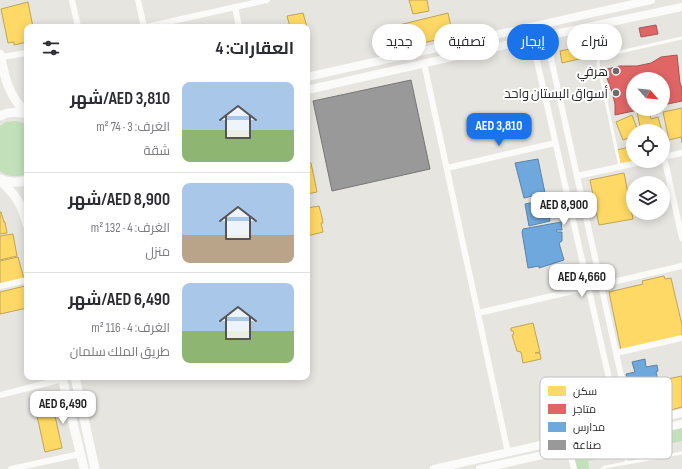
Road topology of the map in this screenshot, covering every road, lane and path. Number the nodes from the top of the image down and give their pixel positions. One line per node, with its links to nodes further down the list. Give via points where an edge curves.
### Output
1 (72, 0): 7 (street)
2 (138, 0): 8 (street)
3 (267, 0): 5 (street)
4 (652, 0): 11 (street)
5 (235, 7): 9 (street); 10 (street)
6 (682, 7): 13 (street)
7 (77, 24)
8 (144, 24)
9 (158, 24)
10 (238, 24)
11 (546, 24)
12 (507, 33): 21 (street)
13 (559, 33)
14 (682, 38): 30 (lane, via 600,58 598,63)
15 (507, 45): 20 (street)
16 (24, 54): 17 (street)
17 (0, 56): 23 (main road, via 11,93)
18 (537, 60): 26 (street)
19 (551, 60): 33 (street)
20 (424, 63): 22 (street); 31 (street)
21 (310, 76)
22 (310, 89)
23 (24, 110)
24 (24, 113): 25 (main road, via 5,113)
25 (0, 116)
26 (555, 143): 31 (street); 42 (street)
27 (682, 153): 28 (street)
28 (670, 156)
29 (626, 166): 30 (street)
30 (620, 167): 33 (street)
31 (447, 168): 43 (street)
32 (666, 168): 37 (street)
33 (577, 176): 40 (street)
34 (0, 179): 35 (main road, via 9,182); 36 (main road, via 15,195)
35 (24, 181)
36 (24, 214)
37 (682, 238)
38 (682, 266): 40 (street)
39 (24, 281): 41 (street)
40 (601, 284): 42 (street); 45 (street)
41 (0, 286)
42 (588, 288): 43 (street); 46 (street)
43 (478, 313): 57 (street)
44 (682, 338): 45 (street)
45 (616, 353): 47 (street)
46 (608, 377)
47 (621, 377)
48 (55, 380): 51 (street)
49 (62, 380): 59 (main road)
50 (76, 380): 69 (main road)
51 (0, 395)
52 (682, 414): 53 (street)
53 (672, 416)
54 (682, 424): 55 (street)
55 (672, 426)
56 (540, 445): 57 (street)
57 (508, 452): 70 (street)
58 (682, 453): 60 (lane)
59 (80, 454): 67 (street); 68 (main road)
60 (672, 455)
61 (540, 456): 71 (street)
62 (572, 459): 72 (street)
63 (626, 459): 66 (lane)
64 (650, 459): 65 (lane)
65 (639, 461): 66 (lane)
66 (627, 463): 73 (lane)
67 (11, 469)
68 (84, 469)
69 (95, 469)
70 (434, 469)
71 (480, 469)
72 (574, 469)
73 (602, 469)

